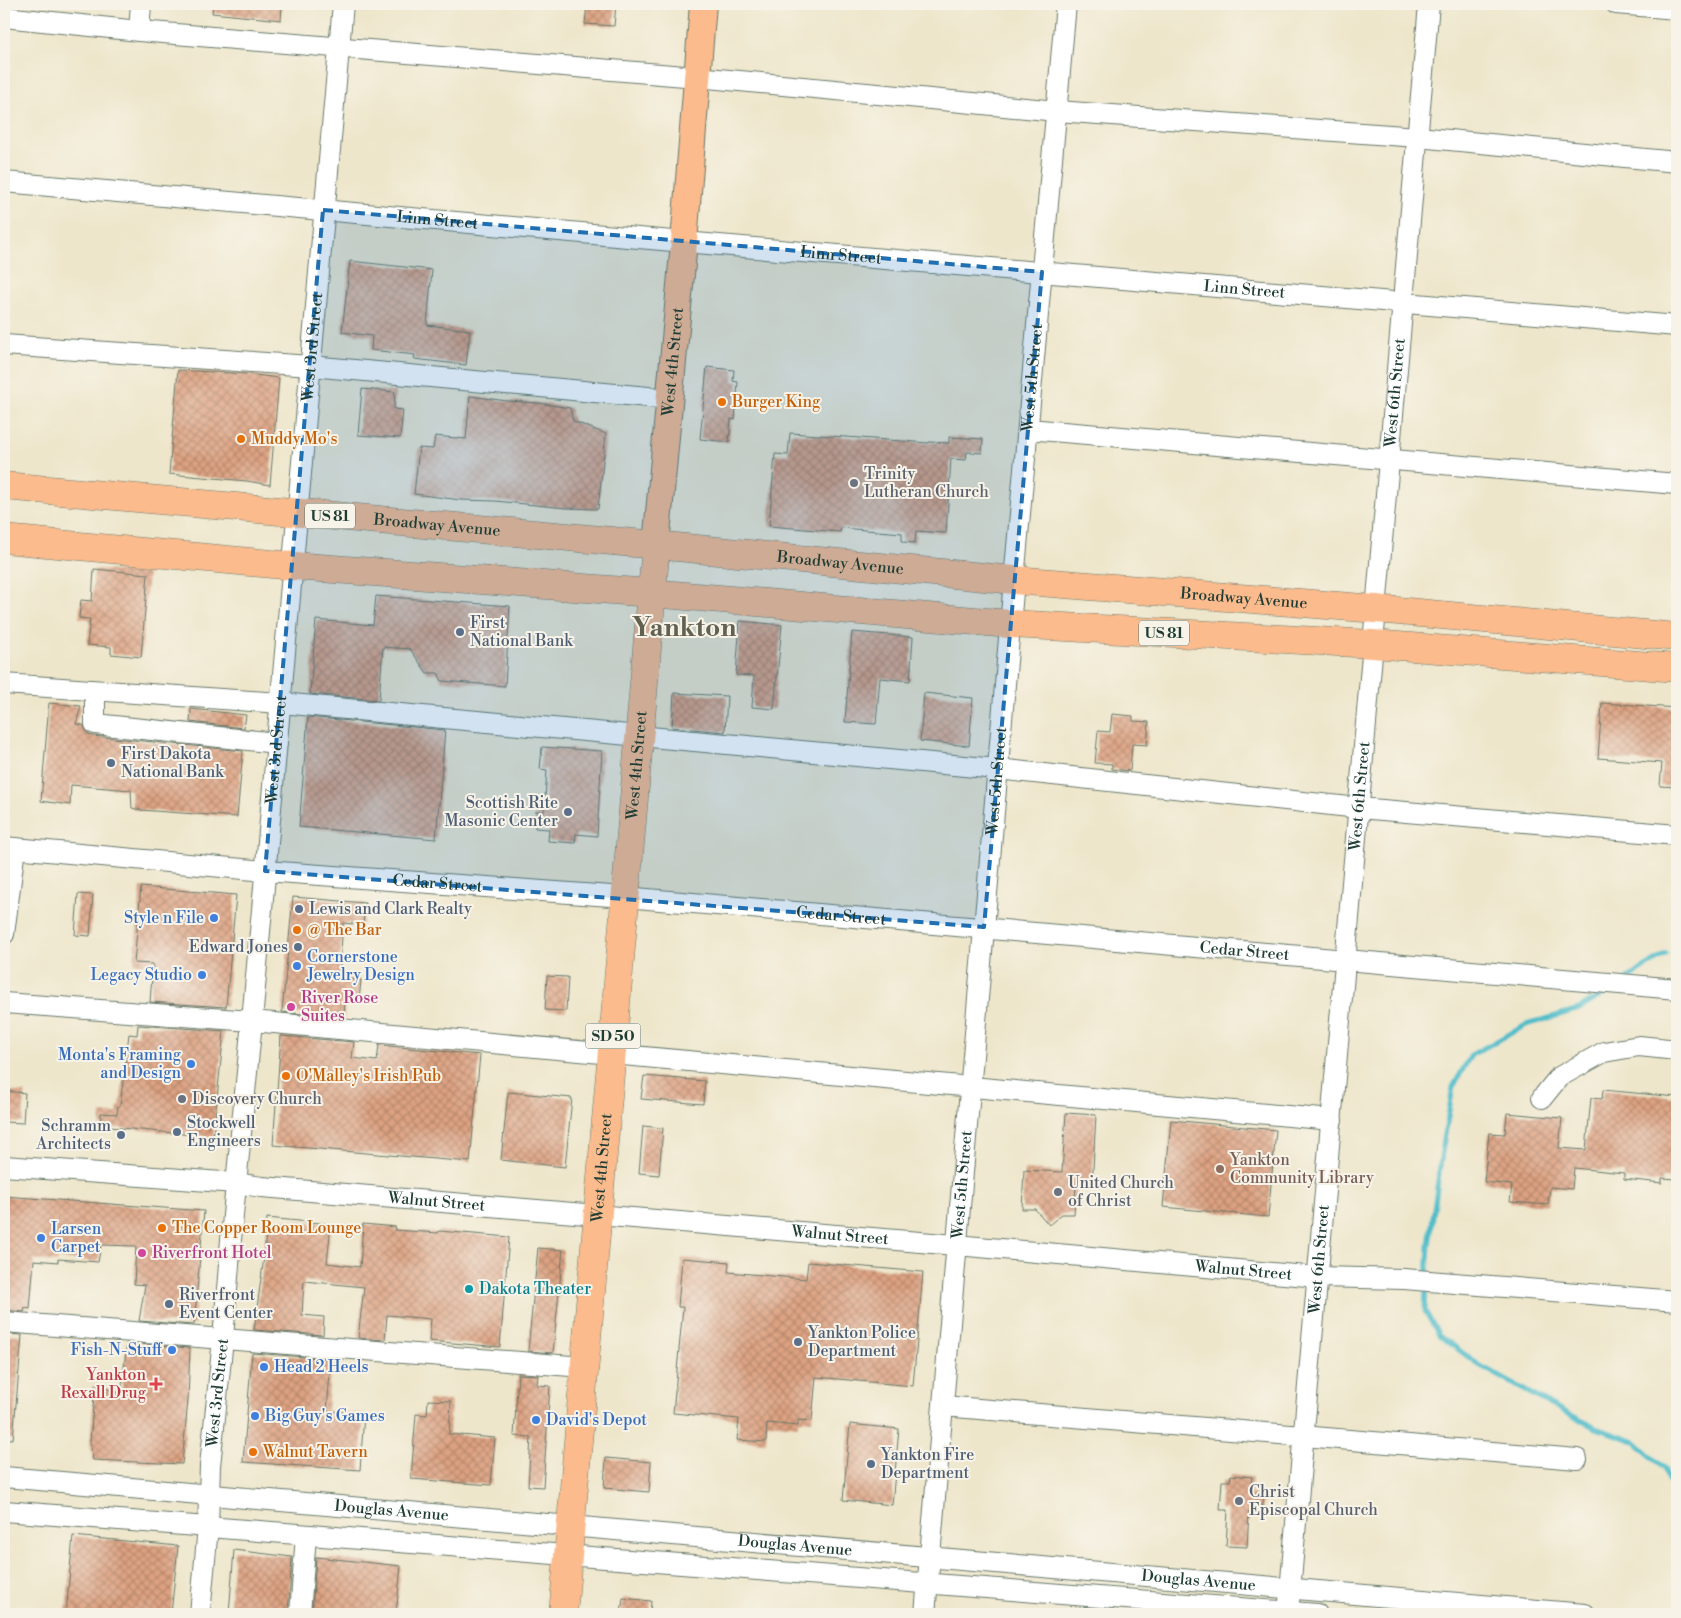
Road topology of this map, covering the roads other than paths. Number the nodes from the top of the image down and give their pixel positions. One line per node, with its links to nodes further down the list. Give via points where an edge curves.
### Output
1 (141, 4): 9 (street)
2 (342, 4): 10 (street, West 3rd Street)
3 (704, 4): 11 (main road, West 4th Street)
4 (1066, 4): 12 (street, West 5th Street)
5 (1429, 4): 13 (street, West 6th Street)
6 (1616, 4): 7 (street)
7 (1677, 9)
8 (4, 16): 9 (street)
9 (139, 31): 10 (street)
10 (338, 47): 11 (street); 16 (street, West 3rd Street)
11 (698, 77): 12 (street); 17 (main road, West 4th Street)
12 (1057, 111): 13 (street); 18 (street, West 5th Street)
13 (1418, 137): 14 (street); 19 (street, West 6th Street)
14 (1677, 162)
15 (4, 182): 16 (street, Linn Street)
16 (323, 210): 17 (street, Linn Street); 22 (street, West 3rd Street)
17 (684, 242): 18 (street, Linn Street); 23 (main road, West 4th Street)
18 (1042, 272): 19 (street, Linn Street); 24 (street, West 5th Street)
19 (1403, 302): 20 (street, Linn Street); 25 (street, West 6th Street)
20 (1677, 326)
21 (4, 345): 22 (street)
22 (311, 366): 23 (street); 28 (street, West 3rd Street)
23 (670, 399): 30 (main road, West 4th Street)
24 (1028, 429): 25 (street); 32 (street, West 5th Street)
25 (1389, 460): 26 (street); 34 (street, West 6th Street)
26 (1677, 484)
27 (4, 486): 28 (highway, Broadway Avenue / US 81)
28 (297, 513): 30 (highway, Broadway Avenue / US 81); 31 (street, West 3rd Street)
29 (4, 539): 31 (highway, US 81)
30 (656, 545): 32 (highway, Broadway Avenue / US 81); 33 (highway, West 4th Street / SD 50)
31 (293, 566): 33 (highway, US 81); 41 (street, West 3rd Street)
32 (1014, 580): 34 (highway, Broadway Avenue / US 81); 35 (street, West 5th Street)
33 (652, 593): 35 (highway, US 81); 42 (highway, West 4th Street / SD 50)
34 (1376, 610): 36 (highway, Broadway Avenue / US 81); 37 (street, West 6th Street)
35 (1010, 624): 37 (highway, US 81); 44 (street, West 5th Street)
36 (1677, 637)
37 (1373, 644): 38 (highway, US 81); 45 (street, West 6th Street)
38 (1677, 668)
39 (4, 684): 40 (street)
40 (95, 691): 41 (street); 43 (street, via 94,724)
41 (280, 703): 42 (street); 43 (street, West 3rd Street)
42 (639, 735): 44 (street); 49 (highway, West 4th Street / SD 50)
43 (277, 743): 48 (street, West 3rd Street)
44 (997, 769): 45 (street); 50 (street, West 5th Street)
45 (1359, 808): 46 (street); 52 (street, West 6th Street)
46 (1677, 835)
47 (10, 847): 48 (street, Cedar Street); 51 (street)
48 (265, 870): 49 (street, Cedar Street); 55 (street, West 3rd Street)
49 (625, 897): 50 (street, Cedar Street); 57 (highway, West 4th Street / SD 50)
50 (984, 927): 52 (street, Cedar Street); 58 (street, West 5th Street)
51 (4, 934)
52 (1346, 959): 53 (street, Cedar Street); 60 (street, West 6th Street)
53 (1671, 988)
54 (4, 1003): 55 (street)
55 (252, 1021): 57 (street); 62 (street, West 3rd Street)
56 (1677, 1050): 59 (street, via 1639,1046 1604,1052 1559,1077)
57 (611, 1055): 58 (street); 63 (highway, West 4th Street / SD 50)
58 (970, 1088): 60 (street); 64 (street, West 5th Street)
59 (1542, 1098)
60 (1332, 1120): 65 (street, West 6th Street)
61 (4, 1166): 62 (street, Walnut Street)
62 (236, 1183): 63 (street, Walnut Street); 68 (street, West 3rd Street)
63 (597, 1215): 64 (street, Walnut Street); 69 (highway, West 4th Street / SD 50)
64 (956, 1245): 65 (street, Walnut Street); 70 (street, West 5th Street)
65 (1318, 1278): 66 (street, Walnut Street, via 1404,1279); 71 (street, West 6th Street)
66 (1677, 1301)
67 (4, 1322): 68 (street)
68 (223, 1339): 69 (street); 74 (street, West 3rd Street)
69 (584, 1367): 76 (highway, West 4th Street / SD 50)
70 (943, 1406): 71 (street); 80 (street, West 5th Street)
71 (1304, 1437): 72 (street); 82 (street, West 6th Street)
72 (1578, 1459)
73 (4, 1477): 74 (street, Douglas Avenue)
74 (209, 1495): 76 (street, Douglas Avenue); 77 (street, West 3rd Street)
75 (4, 1511): 77 (street, Douglas Avenue)
76 (570, 1526): 79 (highway, SD 50); 80 (street, Douglas Avenue)
77 (208, 1527): 78 (street, Douglas Avenue); 84 (street, West 3rd Street)
78 (306, 1534): 79 (street, Douglas Avenue); 85 (street)
79 (568, 1555): 81 (street, Douglas Avenue); 86 (highway, SD 50)
80 (930, 1558): 81 (street, West 5th Street); 82 (street, Douglas Avenue)
81 (928, 1584): 83 (street, Douglas Avenue); 87 (street, West 5th Street)
82 (1291, 1589): 83 (street, West 6th Street); 89 (street, Douglas Avenue)
83 (1288, 1613): 88 (street, Douglas Avenue)
84 (200, 1614)
85 (300, 1614)
86 (562, 1614)
87 (925, 1614)
88 (1317, 1614)
89 (1585, 1614)

